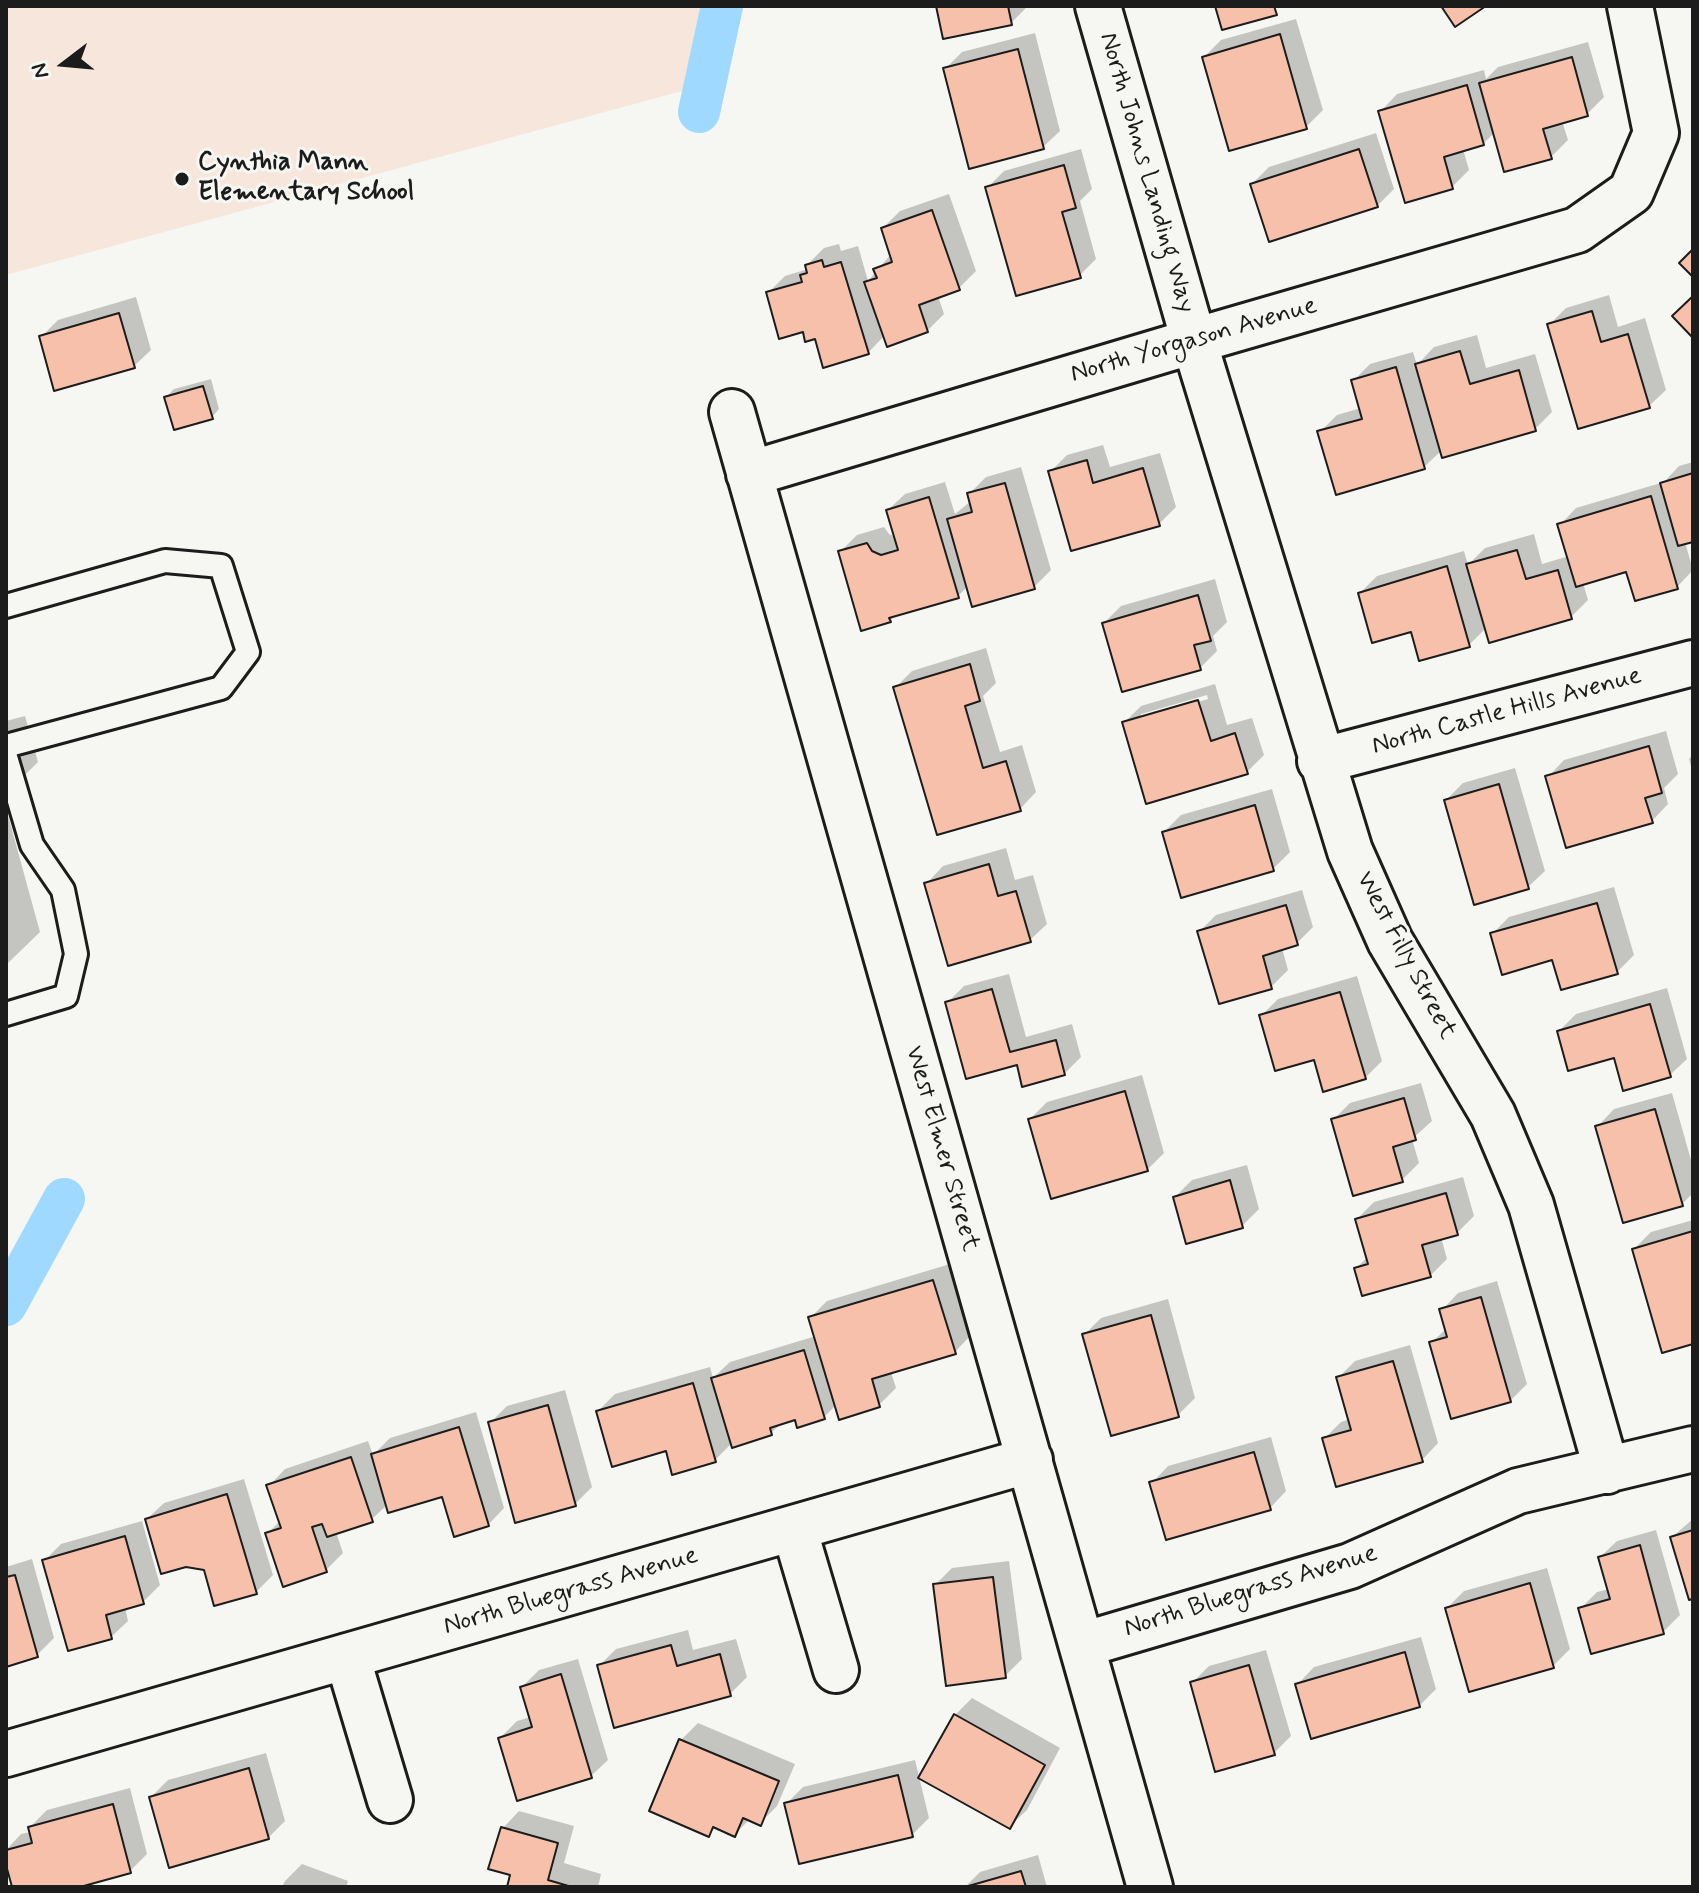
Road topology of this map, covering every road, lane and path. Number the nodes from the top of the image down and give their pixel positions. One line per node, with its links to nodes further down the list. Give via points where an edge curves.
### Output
1 (1098, 6): 3 (street, North Johns Landing Way)
2 (1630, 6): 3 (street, North Yorgason Avenue, via 1656,133 1631,192 1577,230)
3 (1194, 341): 5 (street, North Yorgason Avenue); 10 (street, West Filly Street)
4 (732, 412): 5 (street, West Elmer Street)
5 (749, 474): 13 (street, West Elmer Street)
6 (6, 606): 8 (lane, via 165,561 221,566 248,652 221,688)
7 (1693, 663): 10 (street, North Castle Hills Avenue)
8 (6, 746)
9 (6, 757): 11 (lane, via 32,845 63,890 76,954 66,996)
10 (1320, 761): 14 (street, West Filly Street, via 1350,851 1390,941 1493,1115 1531,1205)
11 (6, 1014)
12 (1693, 1449): 14 (street, North Bluegrass Avenue)
13 (1030, 1460): 15 (street, North Bluegrass Avenue); 16 (street, West Elmer Street)
14 (1607, 1471): 16 (street, North Bluegrass Avenue, via 1518,1491 1350,1566)
15 (794, 1528): 17 (street, North Bluegrass Avenue); 18 (street)
16 (1082, 1645): 21 (street, West Elmer Street)
17 (347, 1656): 19 (street, North Bluegrass Avenue); 20 (street)
18 (836, 1670)
19 (6, 1754)
20 (390, 1800)
21 (1150, 1887)

